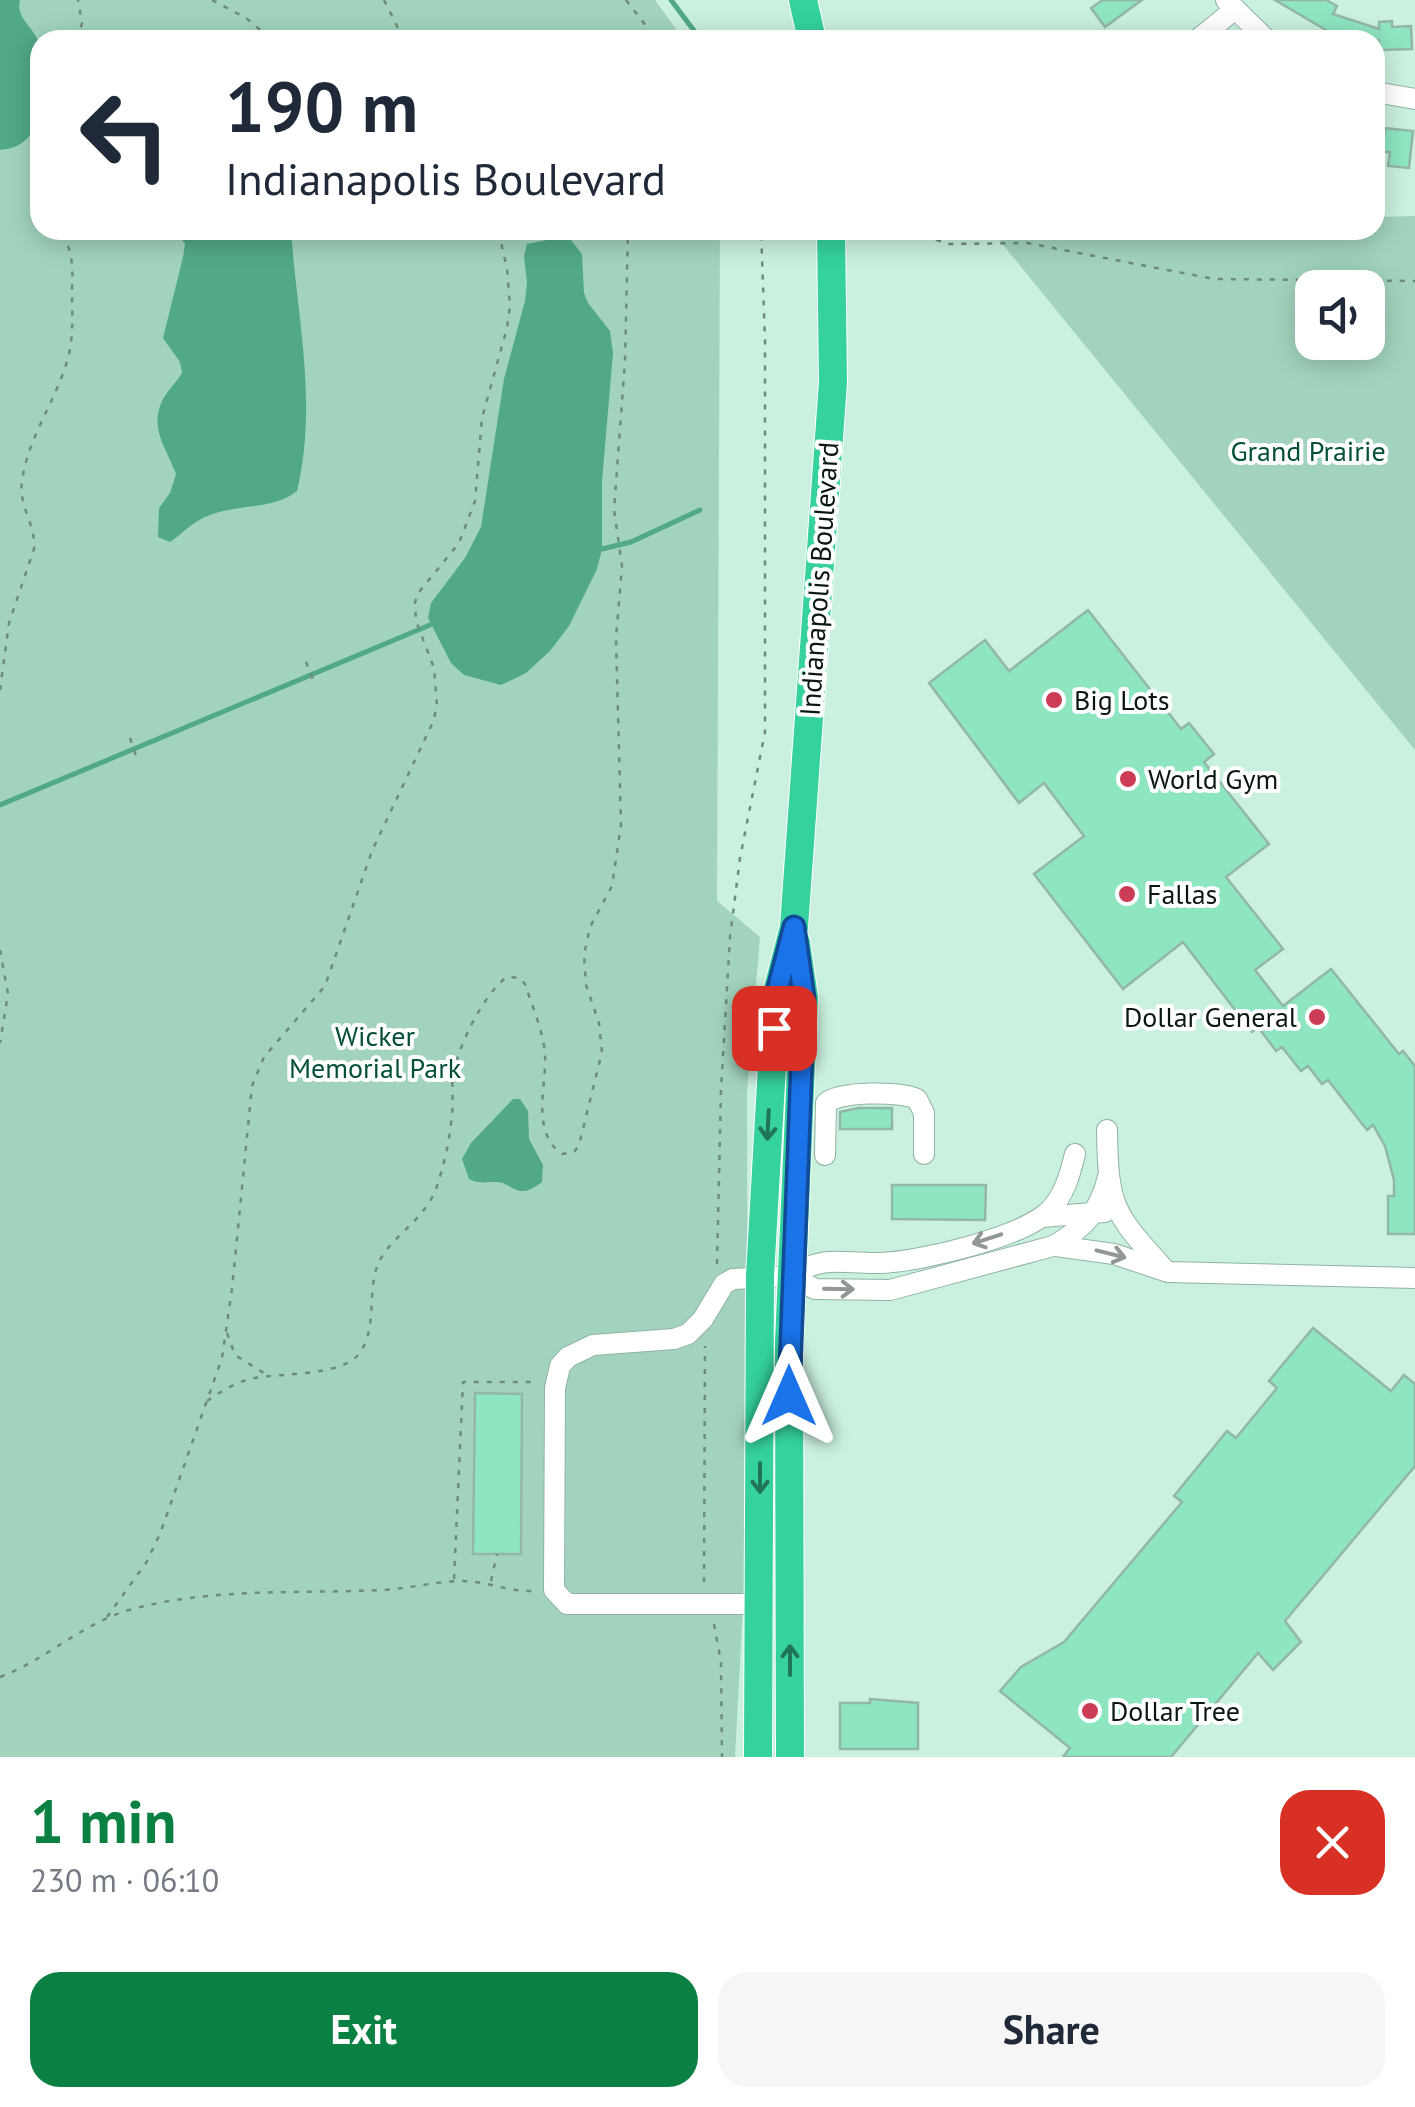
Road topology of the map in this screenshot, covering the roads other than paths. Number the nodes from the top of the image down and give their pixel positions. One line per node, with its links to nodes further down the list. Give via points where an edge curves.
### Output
1 (804, 0): 3 (highway)
2 (1230, 5): 4 (street); 5 (street)
3 (810, 30)
4 (1206, 30)
5 (1256, 30)
6 (1385, 93): 7 (street)
7 (1410, 97)
8 (832, 240): 9 (highway, Indianapolis Boulevard, via 832,401)
9 (794, 927): 18 (highway, Indianapolis Boulevard, one-way to 18, via 776,996); 19 (highway, Indianapolis Boulevard, via 804,998)
10 (1107, 1130): 14 (street)
11 (825, 1154): 12 (street, via 826,1103 844,1095 917,1099 924,1113)
12 (924, 1154)
13 (1076, 1154): 15 (street, via 1064,1190)
14 (1107, 1212): 15 (street); 16 (street); 17 (street)
15 (1042, 1217): 19 (street, one-way to 19, via 928,1258 813,1262)
16 (1052, 1246): 17 (street, one-way to 17, via 1114,1254); 19 (street, one-way to 16, via 814,1289 890,1290)
17 (1168, 1272): 20 (street)
18 (760, 1276): 19 (street); 21 (highway, Indianapolis Boulevard, one-way to 21); 21 (street, via 724,1284 688,1334 593,1345 560,1366 554,1590 567,1604)
19 (791, 1276): 23 (highway, Indianapolis Boulevard, one-way to 19)
20 (1415, 1278)
21 (759, 1604): 22 (highway, Indianapolis Boulevard)
22 (758, 1757)
23 (790, 1757)

